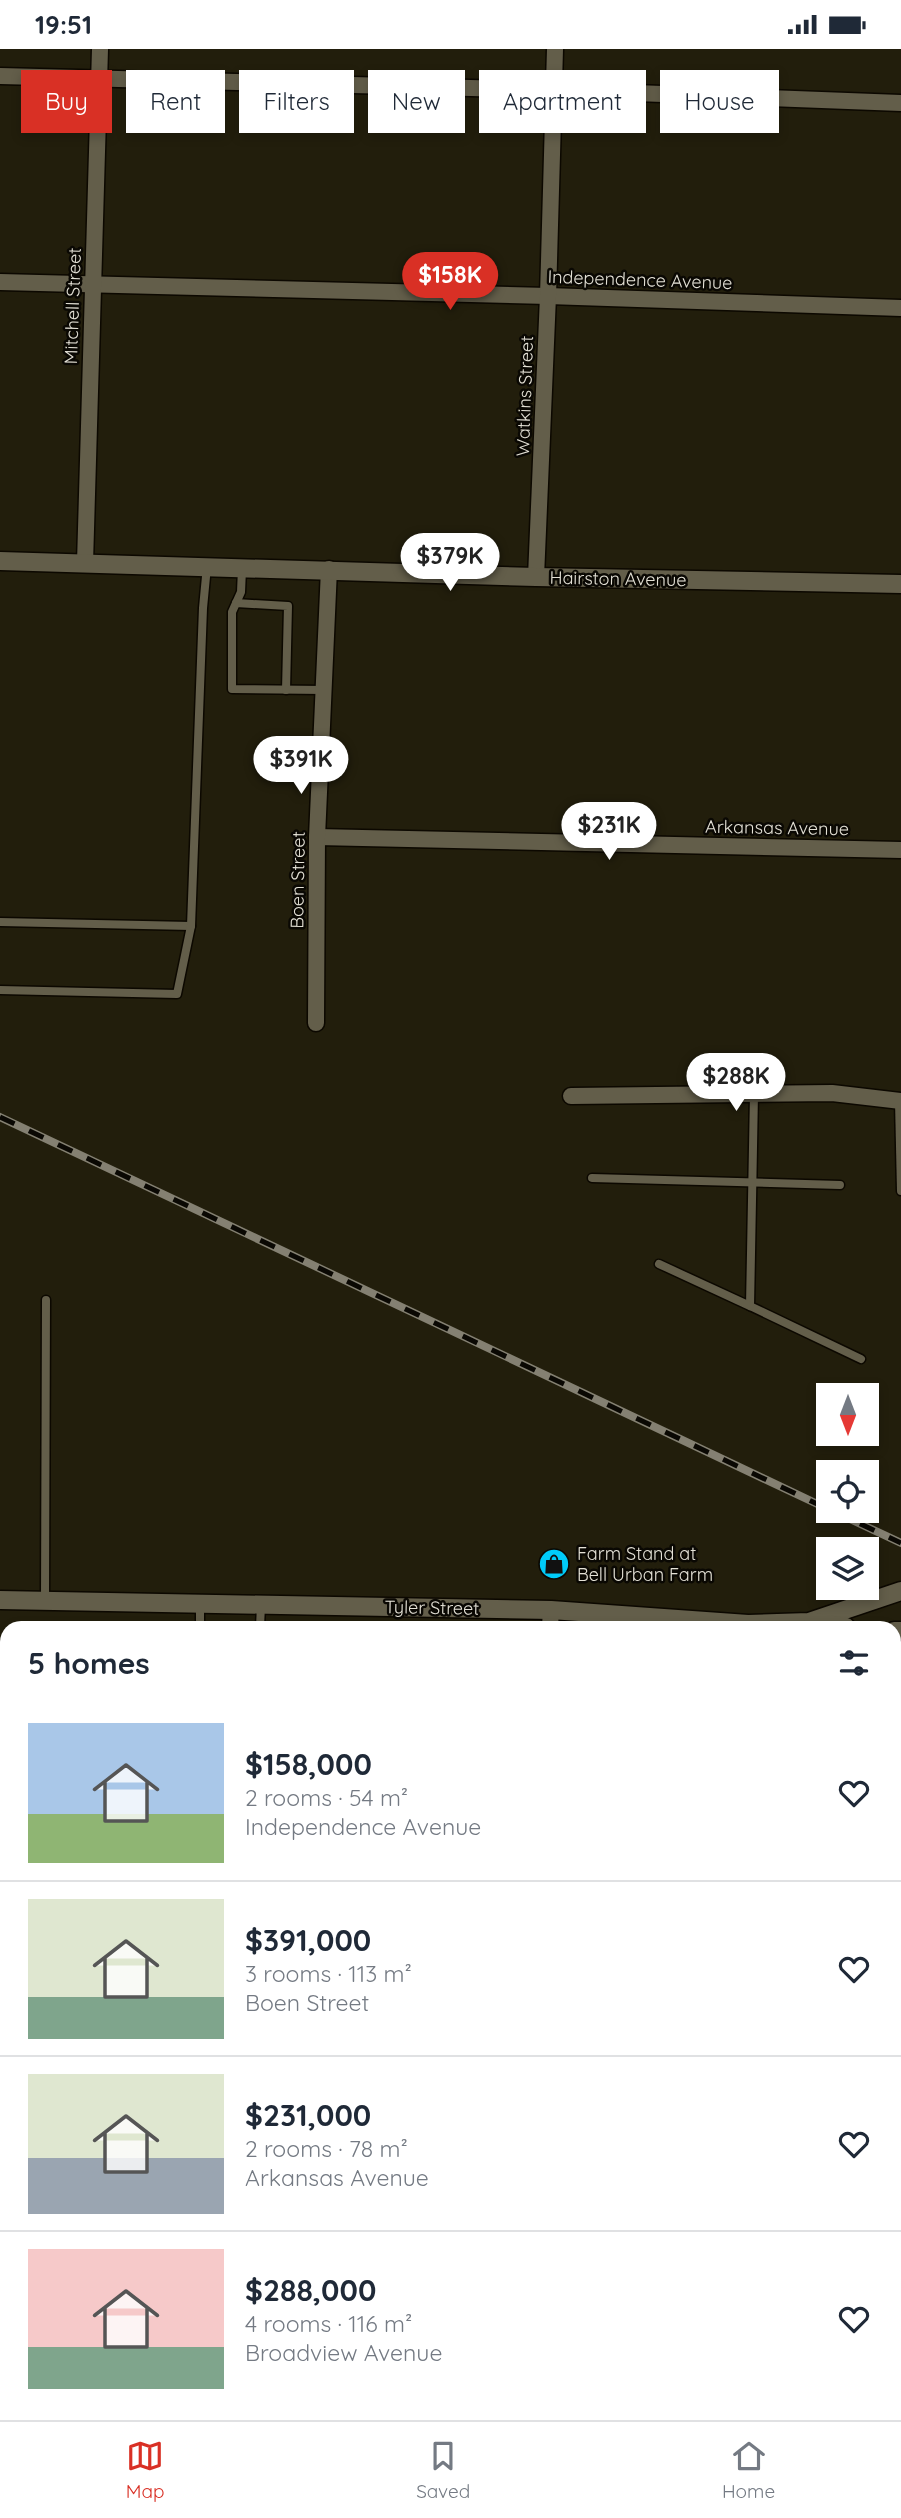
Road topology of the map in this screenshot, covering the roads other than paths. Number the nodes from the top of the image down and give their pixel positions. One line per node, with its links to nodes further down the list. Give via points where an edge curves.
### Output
1 (100, 49): 3 (street, Mitchell Street)
2 (555, 49): 4 (street, Watkins Street)
3 (99, 70)
4 (554, 70)
5 (0, 76): 6 (street)
6 (21, 77)
7 (112, 79): 8 (street)
8 (479, 88)
9 (646, 93): 10 (street)
10 (901, 103)
11 (97, 133): 14 (street, Mitchell Street)
12 (553, 133): 15 (street, Watkins Street)
13 (0, 282): 14 (street, Independence Avenue)
14 (93, 285): 15 (street, Independence Avenue); 18 (street, Mitchell Street)
15 (548, 296): 16 (street, Independence Avenue); 22 (street, Watkins Street)
16 (901, 308)
17 (0, 561): 18 (street, Hairston Avenue)
18 (85, 563): 19 (street, Hairston Avenue)
19 (207, 566): 20 (street, Hairston Avenue); 30 (lane)
20 (243, 567): 21 (street, Hairston Avenue); 24 (lane)
21 (329, 569): 22 (street, Hairston Avenue); 26 (street, Boen Street)
22 (536, 577): 23 (street, Hairston Avenue)
23 (901, 585)
24 (236, 603): 25 (lane, via 288,606); 25 (lane, via 232,612 232,689)
25 (286, 690): 26 (lane)
26 (324, 690): 27 (street, Boen Street)
27 (317, 837): 28 (street, Arkansas Avenue); 32 (street, Boen Street)
28 (901, 850)
29 (0, 922): 30 (lane)
30 (191, 926): 31 (lane, via 177,994)
31 (0, 990)
32 (316, 1023)
33 (754, 1094): 34 (street); 35 (street, via 832,1093); 37 (lane)
34 (571, 1096)
35 (900, 1101): 39 (lane)
36 (592, 1178): 37 (lane)
37 (753, 1183): 38 (lane); 42 (lane)
38 (840, 1185)
39 (901, 1191)
40 (659, 1264): 42 (lane)
41 (46, 1300): 46 (lane)
42 (750, 1306): 43 (lane)
43 (861, 1359)
44 (901, 1591): 53 (street, Tyler Street)
45 (0, 1600): 46 (street, Tyler Street)
46 (45, 1601): 47 (street, Tyler Street)
47 (200, 1604): 48 (street, Tyler Street); 50 (lane)
48 (261, 1605): 49 (street, Tyler Street); 51 (lane)
49 (551, 1619): 52 (street, Tyler Street)
50 (200, 1621)
51 (260, 1621)
52 (607, 1621)
53 (812, 1621)

